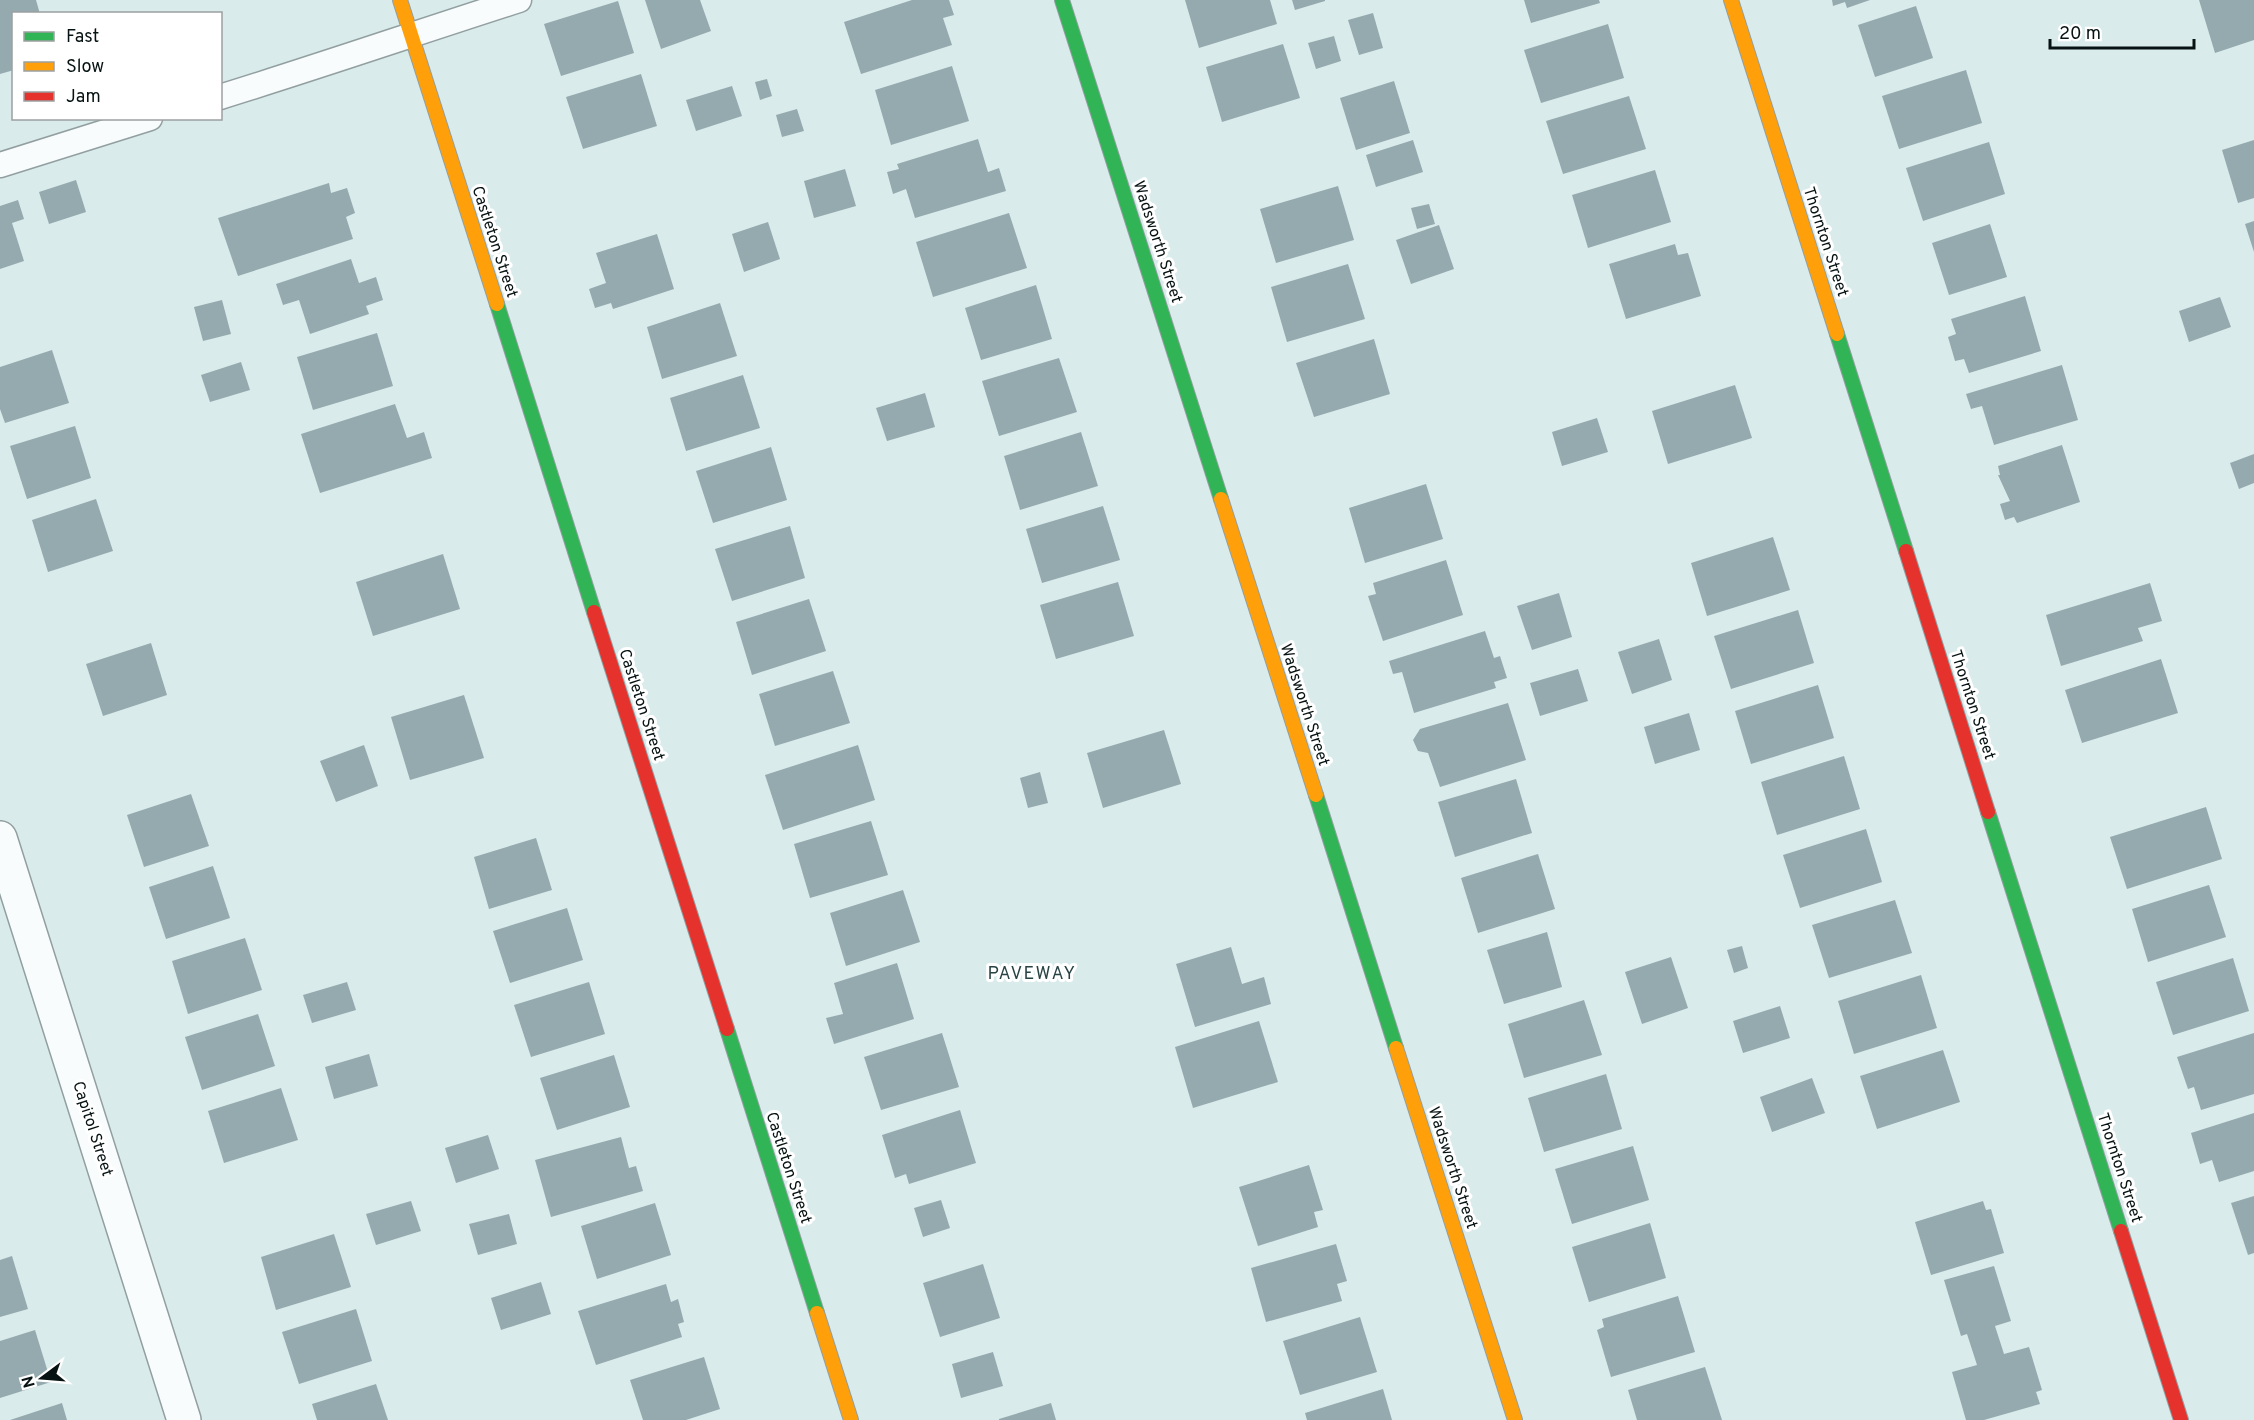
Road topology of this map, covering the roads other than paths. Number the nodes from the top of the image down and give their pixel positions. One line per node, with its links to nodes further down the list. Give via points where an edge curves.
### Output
1 (400, 0): 5 (street, Castleton Street)
2 (519, 0): 5 (lane)
3 (1062, 0): 12 (street, Wadsworth Street)
4 (1731, 0): 13 (street, Thornton Street)
5 (410, 34): 6 (lane); 11 (street, Castleton Street)
6 (222, 96)
7 (144, 120): 8 (lane)
8 (0, 165)
9 (0, 838): 10 (street, Capitol Street)
10 (184, 1420)
11 (850, 1420)
12 (1515, 1420)
13 (2181, 1420)

